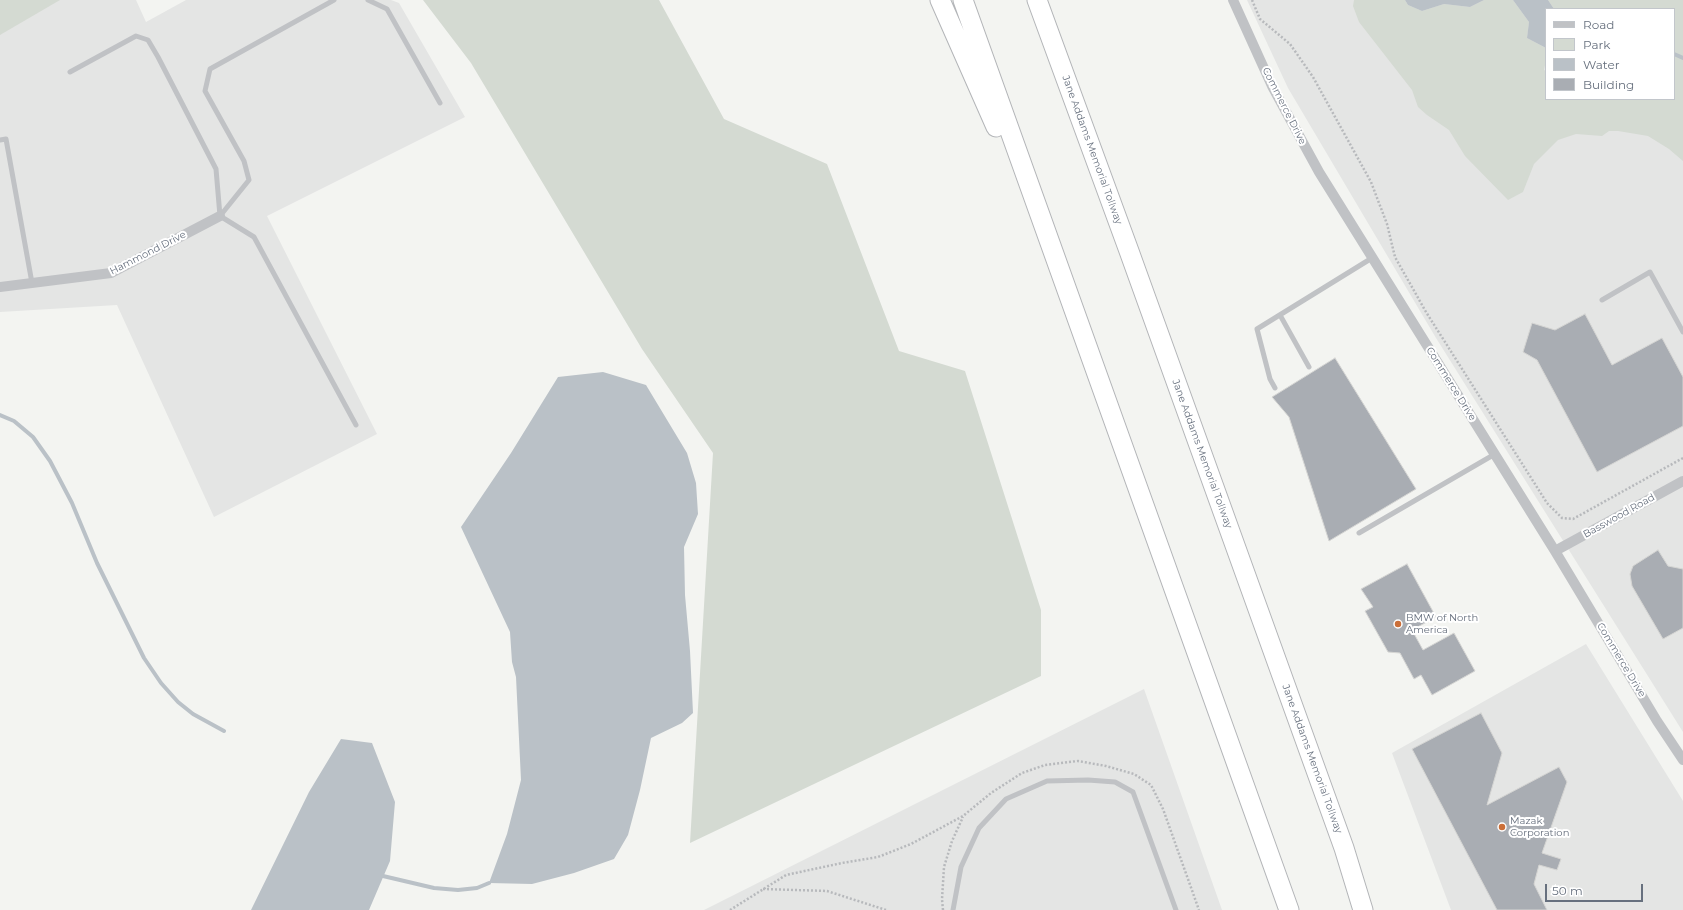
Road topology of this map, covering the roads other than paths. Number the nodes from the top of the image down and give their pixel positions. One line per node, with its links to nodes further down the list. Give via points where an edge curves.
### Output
1 (334, 0): 10 (lane, via 210,69 205,91 244,161 249,180)
2 (368, 0): 8 (lane, via 387,9)
3 (940, 0): 12 (highway)
4 (963, 0): 12 (highway)
5 (1037, 0): 29 (highway, Jane Addams Memorial Tollway, via 1341,841)
6 (1233, 0): 11 (street, Commerce Drive, via 1272,86 1319,172)
7 (70, 72): 10 (lane, via 136,36 148,40 216,169)
8 (440, 102)
9 (0, 140): 13 (lane, via 6,139)
10 (220, 216): 13 (street, Hammond Drive, via 111,273); 20 (lane, via 254,237)
11 (1372, 258): 16 (lane); 21 (street, Commerce Drive)
12 (1062, 277): 28 (highway)
13 (32, 283): 14 (street, Hammond Drive)
14 (0, 287)
15 (1602, 300): 17 (lane, via 1650,272)
16 (1280, 315): 18 (lane); 19 (lane, via 1257,329 1270,379)
17 (1683, 332)
18 (1309, 367)
19 (1275, 388)
20 (356, 425)
21 (1495, 454): 23 (lane); 24 (street, Commerce Drive)
22 (1683, 481): 24 (street, Basswood Road)
23 (1359, 533)
24 (1555, 551): 25 (street, Commerce Drive)
25 (1683, 760)
26 (953, 910): 27 (lane, via 961,867 980,828 1006,799 1047,781 1088,780 1115,782 1133,792)
27 (1176, 910)
28 (1289, 910)
29 (1363, 910)

